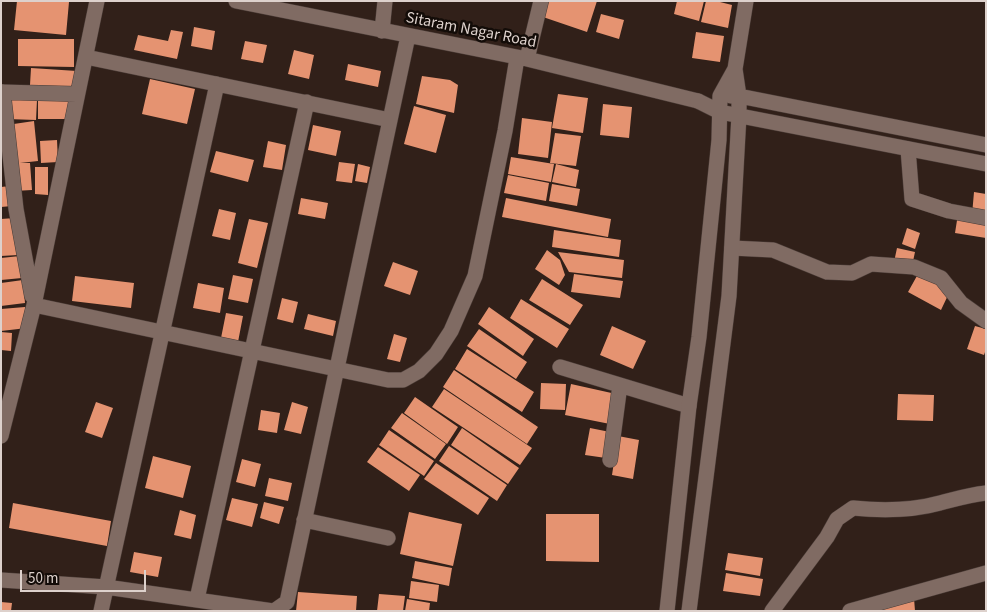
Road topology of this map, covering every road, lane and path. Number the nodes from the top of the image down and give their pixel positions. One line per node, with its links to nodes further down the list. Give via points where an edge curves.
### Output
1 (97, 1): 9 (street)
2 (236, 1): 6 (street, Sitaram Nagar Road)
3 (385, 1): 7 (street)
4 (540, 1): 10 (street)
5 (746, 1): 11 (street)
6 (258, 3): 7 (street, Sitaram Nagar Road)
7 (382, 30): 8 (street, Sitaram Nagar Road)
8 (408, 36): 10 (street, Sitaram Nagar Road); 21 (street)
9 (86, 57): 12 (street); 14 (street)
10 (522, 58): 17 (street, Sitaram Nagar Road); 33 (street, via 475,276 452,331 436,354 419,371 403,380)
11 (735, 69): 15 (street); 16 (street)
12 (217, 84): 18 (street); 30 (street)
13 (2, 92): 14 (street); 25 (street)
14 (77, 94): 28 (street)
15 (720, 96): 16 (street); 17 (street); 19 (street)
16 (739, 96): 20 (street); 22 (street)
17 (698, 101): 19 (street)
18 (307, 102): 21 (street); 31 (street)
19 (720, 112): 20 (street); 34 (street)
20 (739, 115): 23 (street); 27 (street)
21 (390, 120): 33 (street)
22 (986, 145)
23 (908, 149): 24 (street); 26 (street, via 912,198 949,211)
24 (986, 164)
25 (8, 210): 28 (street)
26 (986, 218)
27 (732, 248): 29 (street, via 772,250 828,272 852,273 871,264 914,267 941,278 961,303); 35 (street)
28 (34, 305): 30 (street); 38 (street)
29 (986, 321)
30 (163, 332): 31 (street); 45 (street)
31 (251, 352): 33 (street); 46 (street)
32 (560, 367): 36 (street)
33 (336, 370): 41 (street)
34 (694, 372): 35 (street); 37 (street)
35 (719, 375): 50 (street)
36 (620, 385): 37 (street); 39 (street)
37 (689, 406): 49 (street)
38 (1, 436)
39 (610, 460)
40 (986, 493): 51 (street, via 904,509 853,508 837,519)
41 (304, 520): 42 (street); 48 (street, via 287,602)
42 (388, 538)
43 (986, 573): 52 (street)
44 (1, 580): 45 (street)
45 (106, 587): 46 (street); 47 (street)
46 (197, 599): 48 (street)
47 (101, 611)
48 (273, 611)
49 (666, 611)
50 (689, 611)
51 (772, 611)
52 (850, 611)

